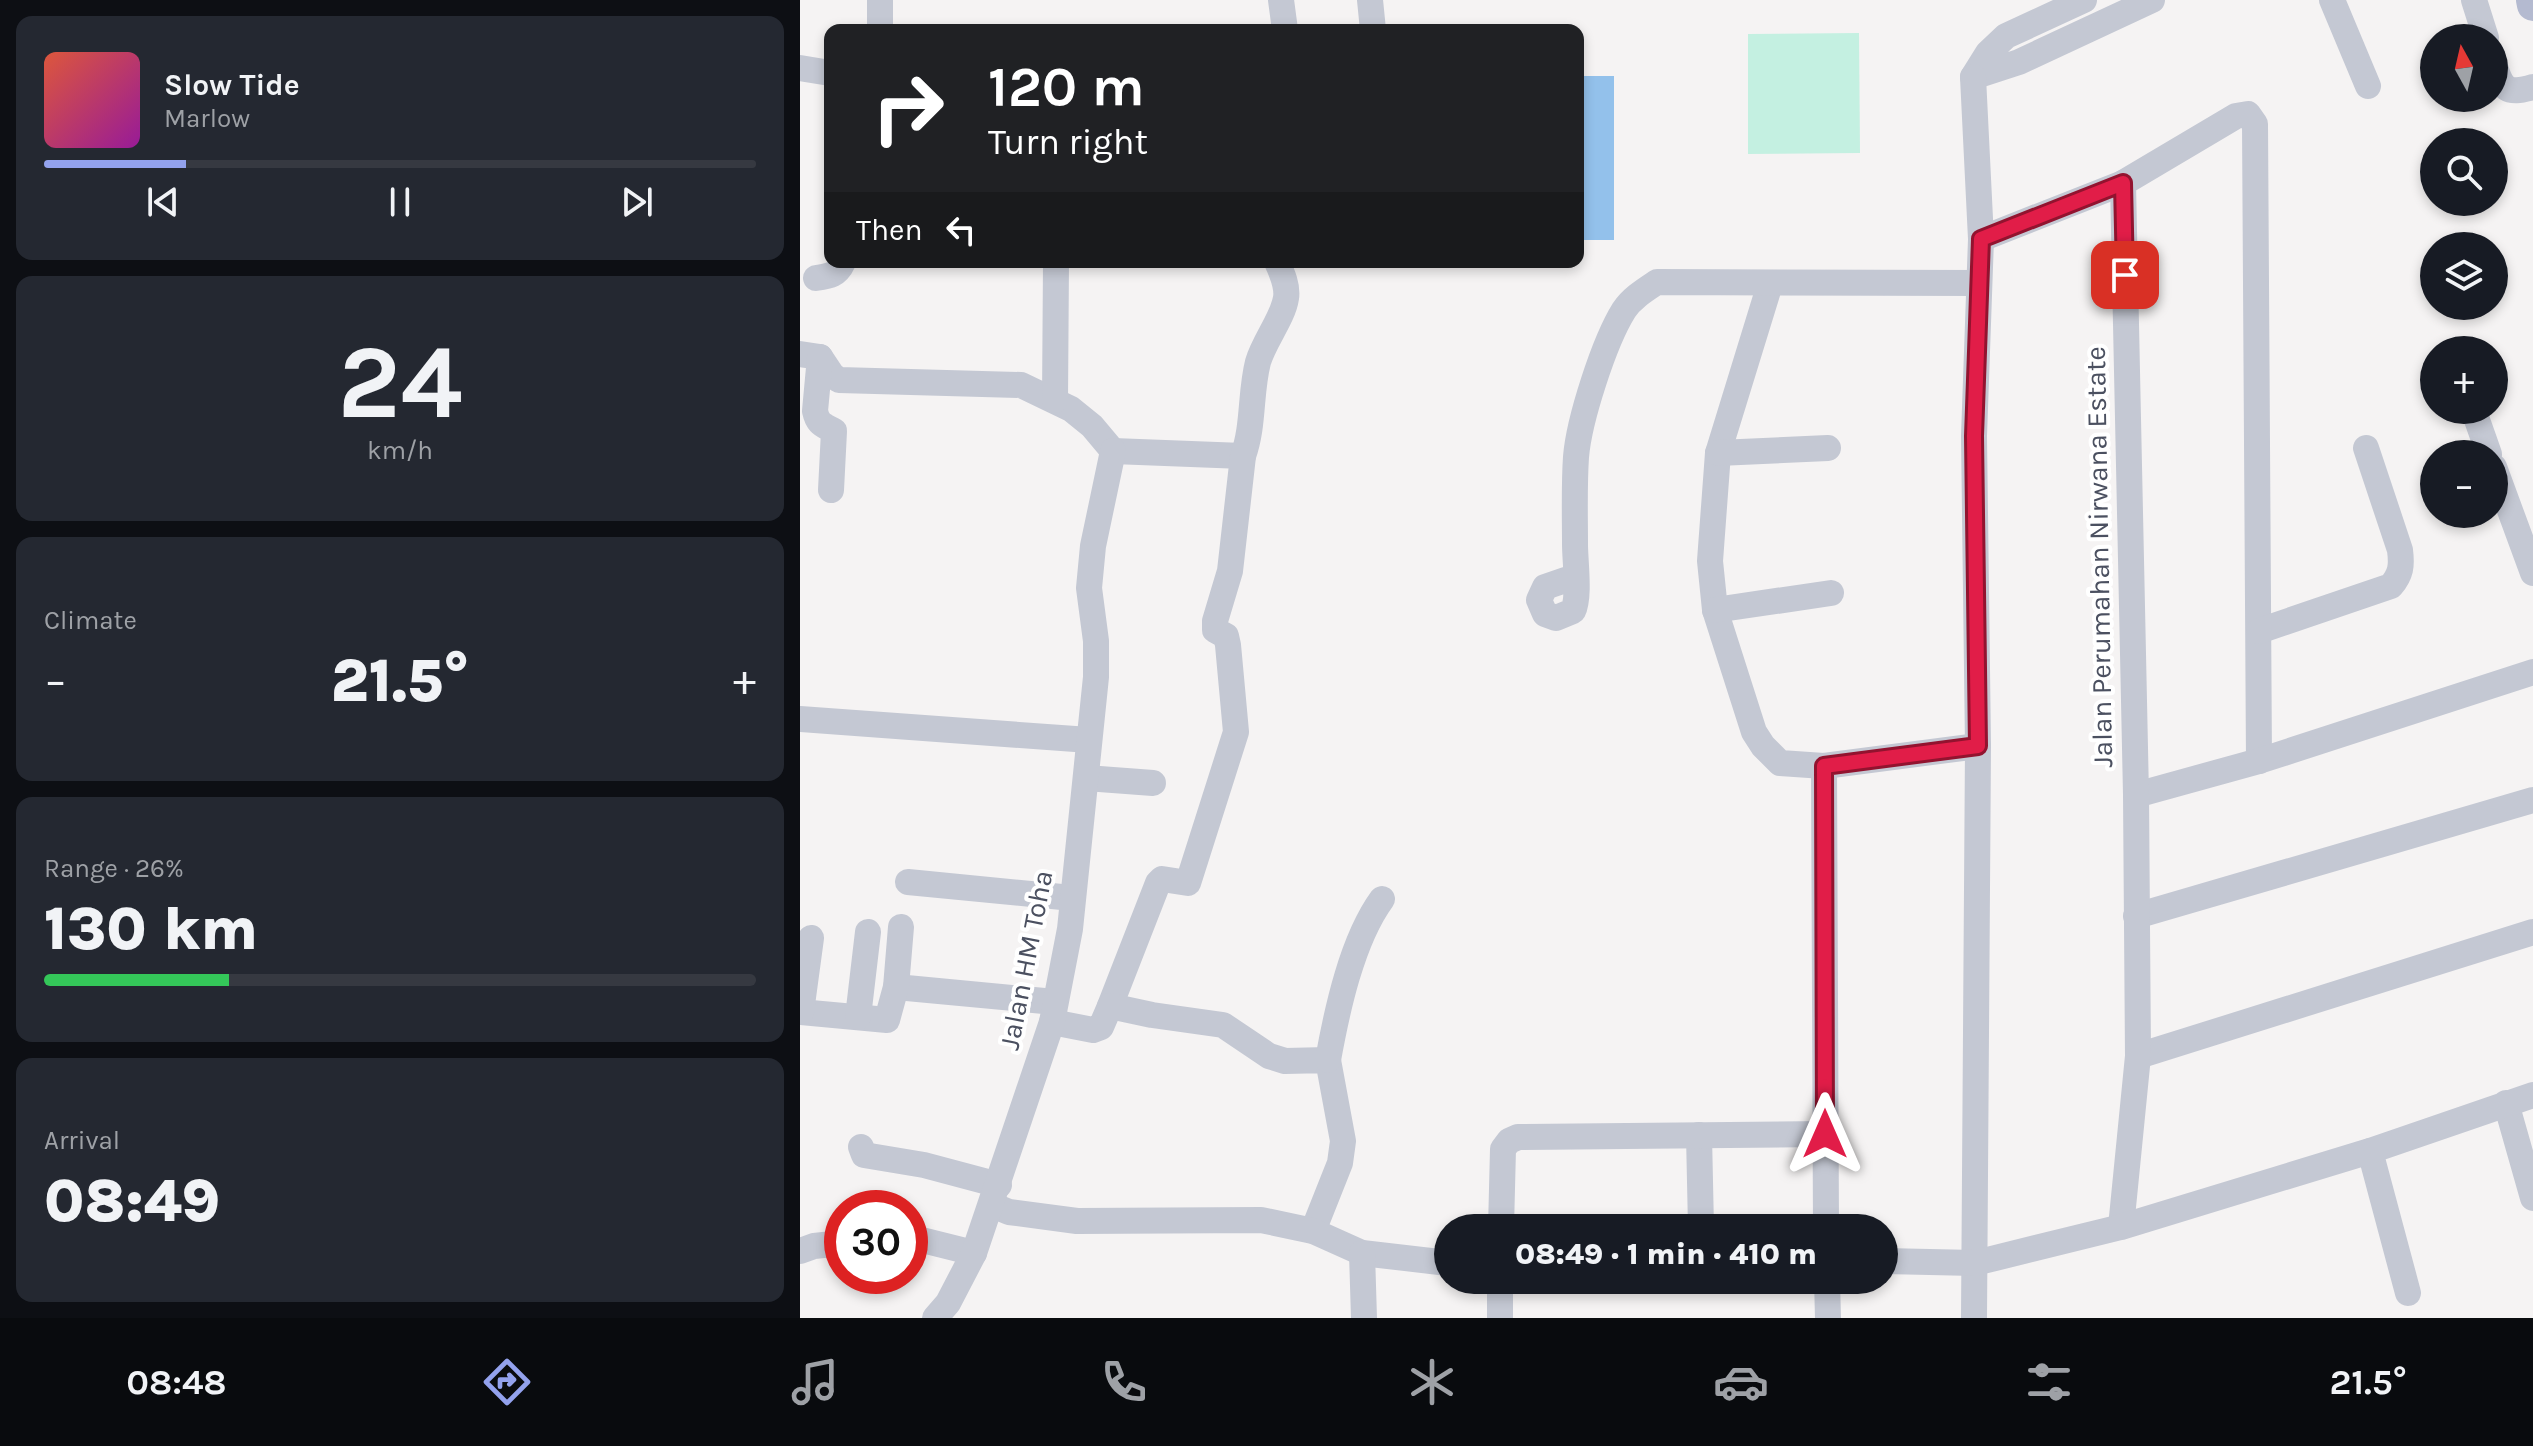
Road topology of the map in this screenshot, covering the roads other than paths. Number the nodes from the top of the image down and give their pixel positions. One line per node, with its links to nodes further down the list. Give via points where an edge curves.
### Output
1 (880, 0): 8 (street)
2 (1281, 0): 9 (street)
3 (1370, 0): 10 (street)
4 (2084, 0): 14 (street, via 2006,36)
5 (2332, 0): 15 (street)
6 (2474, 0): 11 (street)
7 (2147, 1): 14 (street, via 2019,62)
8 (880, 24)
9 (1284, 24)
10 (1372, 24)
11 (2482, 24)
12 (800, 68): 13 (street)
13 (824, 72)
14 (1973, 77): 19 (street)
15 (2368, 86)
16 (2533, 87): 17 (street)
17 (2508, 89)
18 (2123, 183): 19 (street); 39 (street, via 2236,116 2248,114 2255,124); 48 (street, Jalan Perumahan Nirwana Estate)
19 (1981, 239): 24 (street)
20 (840, 268): 23 (street)
21 (1056, 268): 27 (street)
22 (1279, 268): 32 (street, via 1287,298 1259,358)
23 (816, 278)
24 (1979, 283): 25 (street); 43 (street, via 1974,436)
25 (1770, 284): 31 (street); 36 (street, via 1657,282 1625,309 1593,383 1576,455)
26 (810, 356): 27 (street, via 839,380 1021,385); 33 (street, via 817,419 834,431)
27 (1055, 400): 30 (street, via 1092,426)
28 (1828, 448): 31 (street)
29 (2366, 448): 39 (street, via 2400,550 2400,576 2391,586)
30 (1113, 451): 32 (street); 42 (street, Jalan HM Toha, via 1089,588 1096,641)
31 (1718, 453): 38 (street, via 1710,561)
32 (1243, 456): 59 (street, via 1230,571 1215,621 1215,630 1226,636 1228,645 1236,732 1188,883 1158,883)
33 (831, 490)
34 (2508, 505): 35 (street)
35 (2533, 573)
36 (1574, 577)
37 (1831, 593): 38 (street)
38 (1715, 610): 45 (street, via 1763,746 1780,763)
39 (2259, 631): 44 (street)
40 (2533, 672): 44 (street, Jalan Perumahan Nirwana Estate)
41 (800, 719): 42 (street)
42 (1089, 740): 46 (street, Jalan HM Toha)
43 (1978, 746): 45 (street); 85 (street)
44 (2259, 761): 48 (street, Jalan Perumahan Nirwana Estate)
45 (1824, 766): 67 (street)
46 (1086, 778): 47 (street); 51 (street, Jalan HM Toha)
47 (1153, 783)
48 (2136, 795): 53 (street, Jalan Perumahan Nirwana Estate)
49 (2533, 800): 53 (street)
50 (908, 882): 51 (street)
51 (1072, 898): 61 (street, Jalan HM Toha)
52 (1382, 899): 64 (street, via 1346,979)
53 (2136, 916): 63 (street, Jalan Perumahan Nirwana Estate)
54 (901, 927): 58 (street)
55 (868, 932): 62 (street)
56 (2533, 932): 63 (street)
57 (811, 938): 60 (street)
58 (896, 987): 61 (street); 62 (street, via 887,1020)
59 (1110, 1006): 61 (street, via 1101,1027 1093,1030); 64 (street, via 1223,1025 1285,1061)
60 (800, 1012): 62 (street)
61 (1054, 1012): 71 (street, Jalan HM Toha)
62 (858, 1017)
63 (2138, 1056): 76 (street, Jalan Perumahan Nirwana Estate)
64 (1328, 1060): 77 (street, via 1343,1141 1340,1163)
65 (2533, 1095): 66 (street)
66 (2506, 1103): 70 (street); 72 (street)
67 (1825, 1134): 68 (street); 75 (street)
68 (1699, 1135): 73 (street, via 1518,1137 1503,1149); 74 (street)
69 (861, 1147): 71 (street, via 864,1155 924,1165)
70 (2370, 1151): 76 (street); 86 (street)
71 (996, 1195): 77 (street, via 1009,1212 1077,1221 1261,1220); 81 (street, Jalan HM Toha)
72 (2533, 1198)
73 (1501, 1214)
74 (1701, 1214)
75 (1826, 1214)
76 (2121, 1227): 85 (street)
77 (1313, 1231): 82 (street)
78 (928, 1242): 81 (street)
79 (824, 1245): 80 (street)
80 (800, 1251)
81 (974, 1253): 89 (street, Jalan HM Toha)
82 (1362, 1253): 83 (street); 90 (street)
83 (1434, 1261)
84 (1898, 1261): 85 (street)
85 (1975, 1263): 93 (street)
86 (2408, 1293)
87 (1500, 1294): 91 (street)
88 (1827, 1294): 92 (street)
89 (935, 1318)
90 (1364, 1318)
91 (1500, 1318)
92 (1828, 1318)
93 (1974, 1318)

